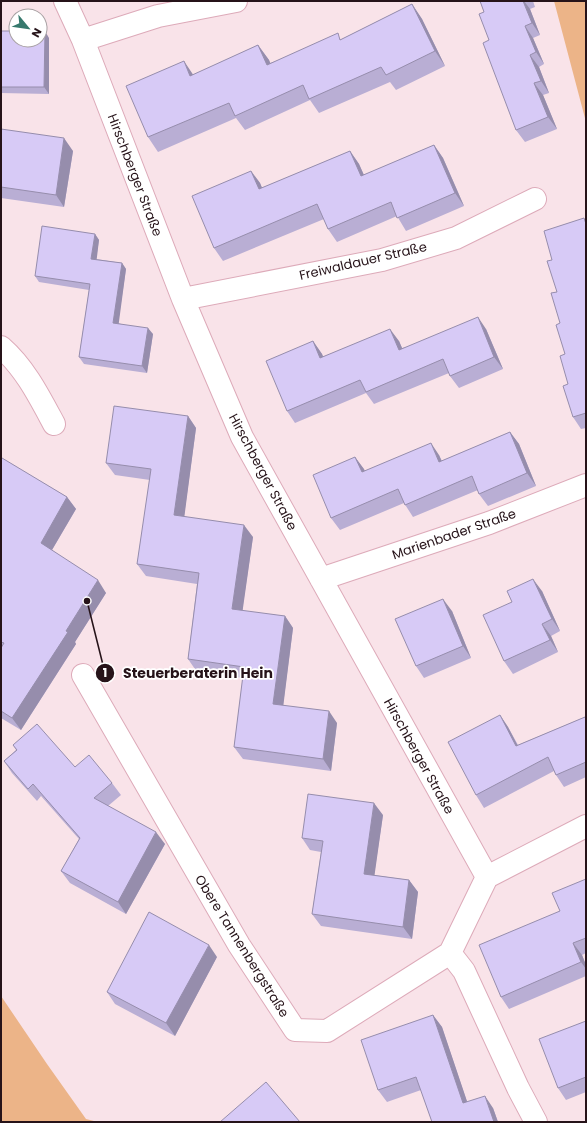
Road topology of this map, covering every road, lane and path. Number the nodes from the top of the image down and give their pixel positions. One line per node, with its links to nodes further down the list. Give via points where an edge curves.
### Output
1 (65, 1): 3 (street, Hirschberger Straße)
2 (236, 1): 3 (street, via 158,16)
3 (83, 40): 5 (street, Hirschberger Straße)
4 (535, 199): 5 (street, Freiwaldauer Straße, via 456,238 382,260)
5 (183, 299): 9 (street, Hirschberger Straße, via 242,437)
6 (1, 347): 7 (street, via 30,380)
7 (54, 424)
8 (586, 485): 9 (street, Marienbader Straße, via 489,523)
9 (321, 579): 12 (street, Hirschberger Straße)
10 (83, 676): 13 (street, Obere Tannenbergstraße, via 239,945 295,1030 327,1031)
11 (586, 826): 12 (street)
12 (487, 877): 13 (street)
13 (450, 953): 14 (street, via 464,971)
14 (536, 1122)

